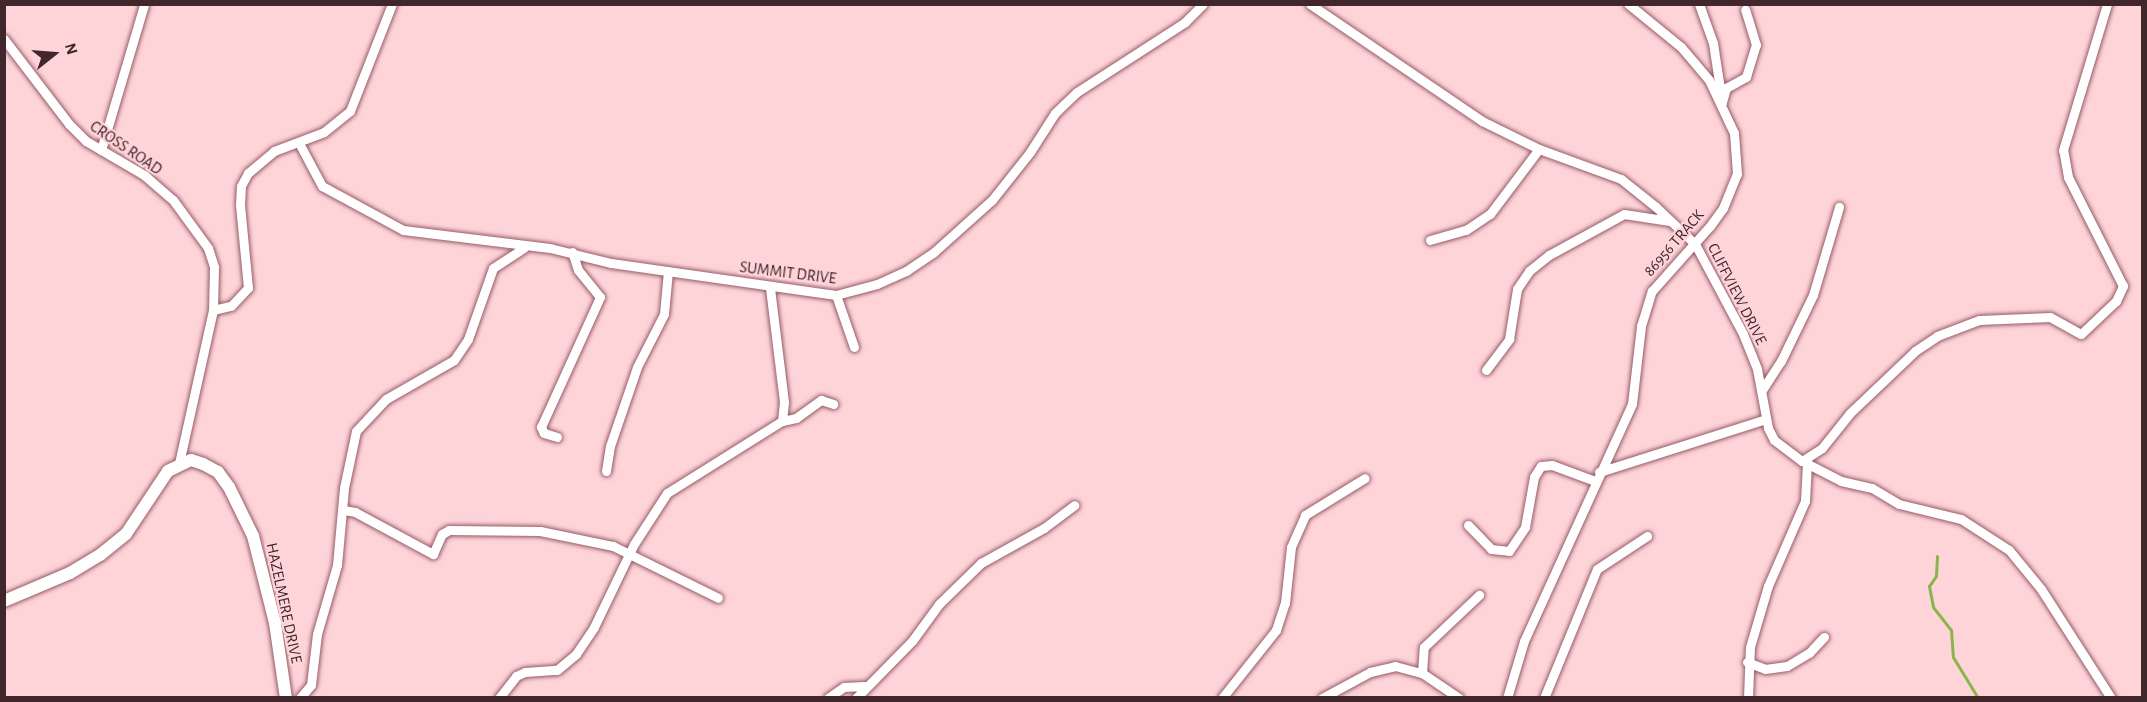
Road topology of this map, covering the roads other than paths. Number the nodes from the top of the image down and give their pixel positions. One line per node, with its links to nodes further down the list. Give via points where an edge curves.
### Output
1 (392, 4): 11 (street, via 350,111 339,123)
2 (1203, 4): 22 (street, SUMMIT DRIVE, via 1175,28 1077,92 1055,113 992,200 934,252 896,275)
3 (1310, 4): 12 (street, CLIFFVIEW DRIVE, via 1482,121)
4 (1628, 4): 10 (street, 86956 TRACK, via 1681,47)
5 (1699, 4): 10 (street, via 1713,43)
6 (2106, 4): 31 (street, via 2063,150 2068,177 2123,286 2116,302 2081,334 2050,317 1979,321 1957,327 1915,351)
7 (144, 5): 13 (street)
8 (1745, 10): 10 (street, via 1756,45 1746,77 1726,87)
9 (4, 39): 13 (street, CROSS ROAD, via 57,111)
10 (1722, 102): 17 (street, 86956 TRACK, via 1734,133 1737,174 1723,208)
11 (299, 143): 18 (street, SUMMIT DRIVE, via 322,186 393,226 412,233); 23 (street, via 274,151 241,186 248,288 231,306)
12 (1539, 149): 15 (street, CLIFFVIEW DRIVE, via 1621,179); 16 (street, via 1490,214 1466,230)
13 (101, 150): 23 (street, CROSS ROAD, via 144,175 194,226 214,267)
14 (1839, 207): 26 (street, via 1813,296)
15 (1671, 222): 17 (street, CLIFFVIEW DRIVE); 25 (street, via 1624,214 1536,266 1517,289 1509,339)
16 (1430, 240)
17 (1695, 244): 26 (street, CLIFFVIEW DRIVE, via 1750,350); 34 (street, 86956 TRACK, via 1652,291 1641,326 1637,387)
18 (526, 247): 19 (street, SUMMIT DRIVE); 37 (street, via 493,268 468,339 454,360 386,399 364,418 350,447)
19 (572, 252): 20 (street, SUMMIT DRIVE); 30 (street, via 578,270 600,297 541,427 544,433)
20 (668, 271): 21 (street, SUMMIT DRIVE); 33 (street, via 664,314 638,367 610,446)
21 (770, 288): 22 (street, SUMMIT DRIVE); 29 (street, via 784,402)
22 (836, 295): 24 (street)
23 (213, 310): 32 (street, CROSS ROAD)
24 (854, 346)
25 (1486, 370)
26 (1762, 390): 28 (street, CLIFFVIEW DRIVE)
27 (833, 404): 29 (street, via 821,400 796,418)
28 (1766, 419): 31 (street, CLIFFVIEW DRIVE, via 1774,440); 34 (street)
29 (782, 421): 40 (street, via 675,485)
30 (557, 437)
31 (1804, 462): 45 (street, via 1805,501 1768,586); 59 (street, CLIFFVIEW DRIVE, via 1841,481 1872,488 1899,504 1961,519 2008,550 2041,589)
32 (179, 463): 43 (street, via 159,480 135,522 116,544 70,573); 48 (street, HAZELMERE DRIVE, via 191,460 218,472 241,509 263,568)
33 (606, 471)
34 (1597, 477): 38 (street, via 1552,465 1541,466 1534,477 1525,527 1509,551 1491,549); 56 (street, 86956 TRACK, via 1524,641)
35 (1365, 478): 53 (street, via 1305,515 1291,547 1285,603 1276,630)
36 (1074, 505): 47 (street, via 1044,528 981,563 939,604 904,649)
37 (343, 510): 40 (street, via 355,512 433,554 445,531 520,530 613,546); 49 (street, via 337,565 317,634 313,674)
38 (1468, 525)
39 (1647, 536): 57 (street, via 1597,569)
40 (630, 554): 42 (street); 50 (street, via 588,639 572,659 557,670 516,676)
41 (1479, 595): 46 (street, via 1424,647)
42 (718, 598)
43 (4, 601)
44 (1824, 637): 45 (street, via 1809,653 1787,666 1765,669)
45 (1747, 662): 58 (street)
46 (1422, 673): 54 (street, via 1408,667 1384,667); 55 (street)
47 (864, 686): 51 (street, via 844,687); 52 (street)
48 (286, 698)
49 (300, 698)
50 (499, 698)
51 (828, 698)
52 (856, 698)
53 (1222, 698)
54 (1322, 698)
55 (1459, 698)
56 (1507, 698)
57 (1545, 698)
58 (1748, 698)
59 (2111, 698)

